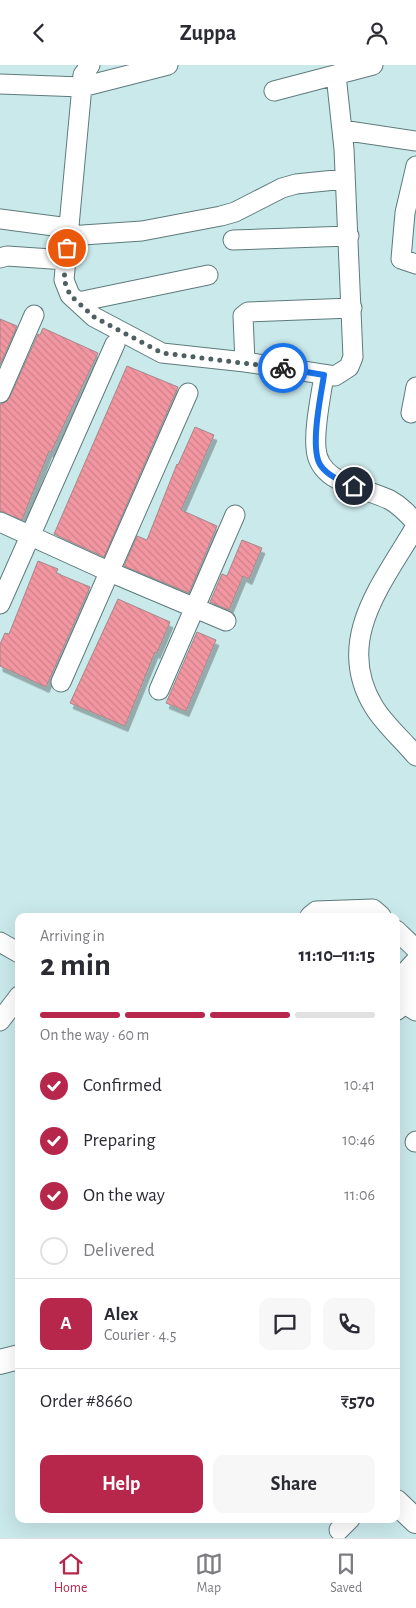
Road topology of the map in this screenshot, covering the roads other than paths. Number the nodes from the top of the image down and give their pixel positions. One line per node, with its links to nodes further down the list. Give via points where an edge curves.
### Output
1 (90, 65): 6 (street, via 83,75)
2 (168, 65): 6 (street)
3 (373, 65): 4 (street)
4 (336, 75): 7 (street); 8 (street)
5 (0, 84): 6 (street)
6 (82, 87): 13 (street)
7 (274, 91)
8 (342, 130): 9 (street); 11 (street)
9 (416, 141)
10 (416, 166): 18 (street, via 405,213 401,259)
11 (345, 179): 13 (street, via 296,184 221,216 142,231); 14 (street)
12 (0, 219): 13 (street)
13 (68, 232): 17 (street)
14 (348, 237): 15 (street); 21 (street)
15 (233, 240)
16 (0, 258): 17 (street)
17 (66, 260): 20 (street, via 64,280 70,295)
18 (416, 264)
19 (208, 275): 20 (street)
20 (78, 302): 24 (street, via 94,317 162,353)
21 (352, 308): 24 (street, via 248,312 242,324); 25 (street, via 353,357 349,367 335,376)
22 (34, 315): 27 (street)
23 (115, 345): 33 (street)
24 (245, 362): 25 (street)
25 (324, 375): 32 (street, via 316,448 320,465 335,478 390,500)
26 (416, 387): 29 (street)
27 (0, 393)
28 (188, 393): 34 (street)
29 (411, 413)
30 (235, 515): 36 (street)
31 (0, 522): 33 (street)
32 (416, 525): 40 (street, via 367,611 357,657 364,686 374,707)
33 (31, 536): 34 (street); 35 (street)
34 (110, 572): 36 (street); 38 (street)
35 (0, 604)
36 (196, 608): 37 (street); 39 (street)
37 (226, 621)
38 (61, 682)
39 (159, 690)
40 (416, 756)
41 (314, 913): 42 (street, via 373,909)
42 (378, 913)
43 (400, 934): 45 (street)
44 (0, 942): 46 (street)
45 (416, 949)
46 (15, 951)
47 (416, 964): 48 (street)
48 (405, 999)
49 (15, 1001): 50 (street)
50 (0, 1021)
51 (15, 1346): 52 (street)
52 (0, 1349)
53 (15, 1358): 54 (street)
54 (0, 1362)
55 (400, 1506): 56 (street)
56 (416, 1521)
57 (399, 1523): 58 (street)
58 (415, 1538)

